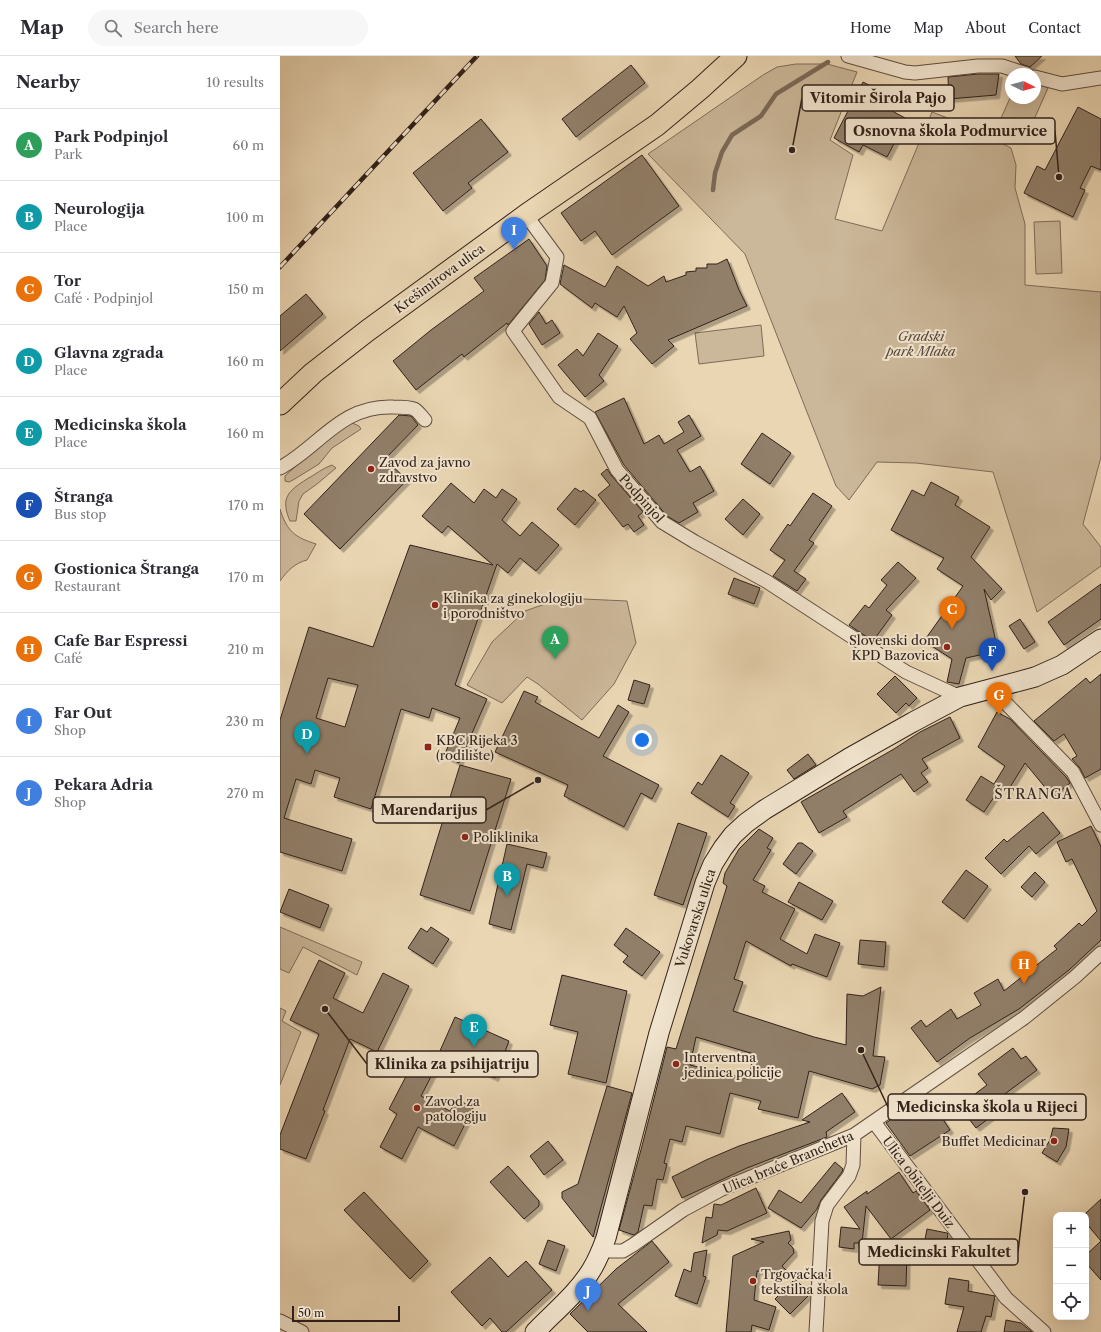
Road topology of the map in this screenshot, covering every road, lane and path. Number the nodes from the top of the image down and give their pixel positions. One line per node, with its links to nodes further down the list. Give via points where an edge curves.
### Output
1 (736, 56): 6 (main road, Krešimirova ulica, via 657,125)
2 (848, 56): 3 (street, via 915,74 978,66)
3 (1008, 68)
4 (1101, 78): 5 (street, via 1062,84)
5 (1041, 79)
6 (526, 215): 7 (main road, Krešimirova ulica, via 367,330 313,373); 12 (street, Podpinjol, via 558,257 552,283 513,331 559,397 590,418 616,470 662,522 766,581 906,672)
7 (280, 404)
8 (425, 420): 9 (street, via 414,409 400,407 380,406 357,413 338,423 293,461)
9 (280, 468)
10 (1101, 640): 11 (main road, Vukovarska ulica, via 1062,665 1035,677)
11 (992, 689): 12 (main road, Vukovarska ulica); 13 (street, via 1073,772)
12 (960, 697): 17 (main road, Vukovarska ulica, via 849,758 764,810 733,835 723,848 705,883 668,1002)
13 (1101, 825)
14 (1101, 953): 15 (street, Ulica braće Branchetta, via 1024,1018)
15 (874, 1122): 16 (street, Ulica braće Branchetta); 22 (street, Ulica obitelji Duiz, via 1006,1298)
16 (854, 1135): 17 (street, Ulica braće Branchetta, via 722,1189 683,1210 623,1251 609,1252); 21 (street, via 853,1165 849,1176 827,1205 822,1221)
17 (602, 1249): 20 (main road, Vukovarska ulica, via 592,1270 579,1287)
18 (280, 1321): 19 (street)
19 (302, 1332)
20 (535, 1332)
21 (816, 1332)
22 (1044, 1332)

